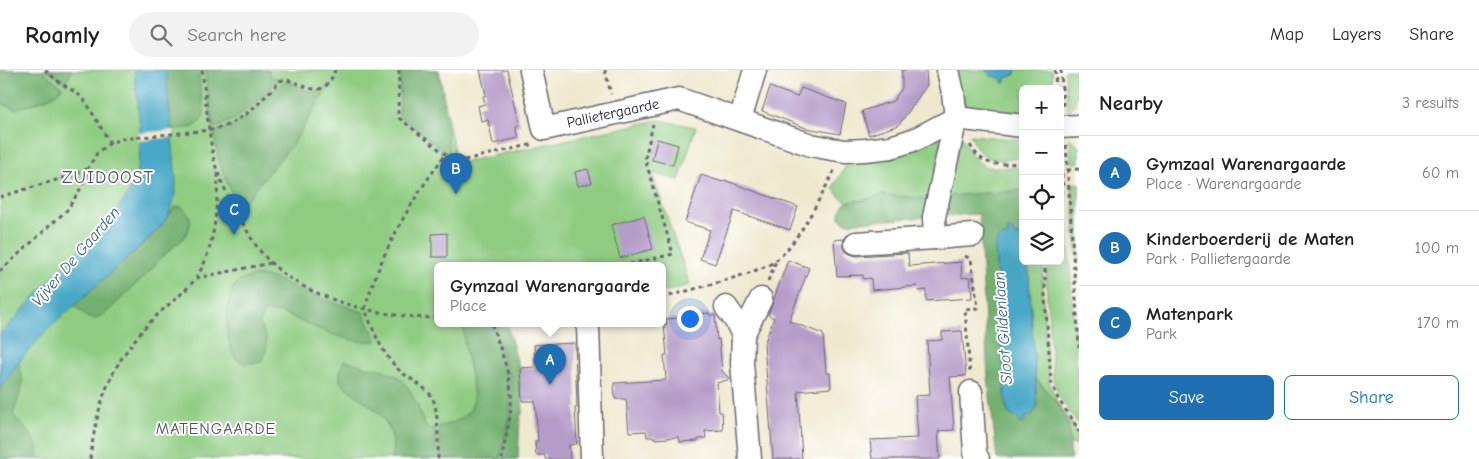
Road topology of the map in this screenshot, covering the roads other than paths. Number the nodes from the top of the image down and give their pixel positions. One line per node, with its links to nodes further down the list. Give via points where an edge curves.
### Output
1 (531, 70): 5 (street, Pallietergaarde, via 544,128 679,99)
2 (756, 70): 5 (street)
3 (948, 70): 4 (street)
4 (956, 118): 5 (street, Pallietergaarde, via 904,144 878,150 811,145); 6 (street); 7 (street, via 934,217)
5 (740, 120)
6 (1019, 126)
7 (935, 238): 8 (street); 9 (street)
8 (856, 243)
9 (968, 245)
10 (761, 299): 13 (street)
11 (726, 308): 13 (street)
12 (588, 327): 15 (street)
13 (742, 335): 16 (street)
14 (971, 392): 17 (street)
15 (592, 459)
16 (750, 459)
17 (978, 459)

